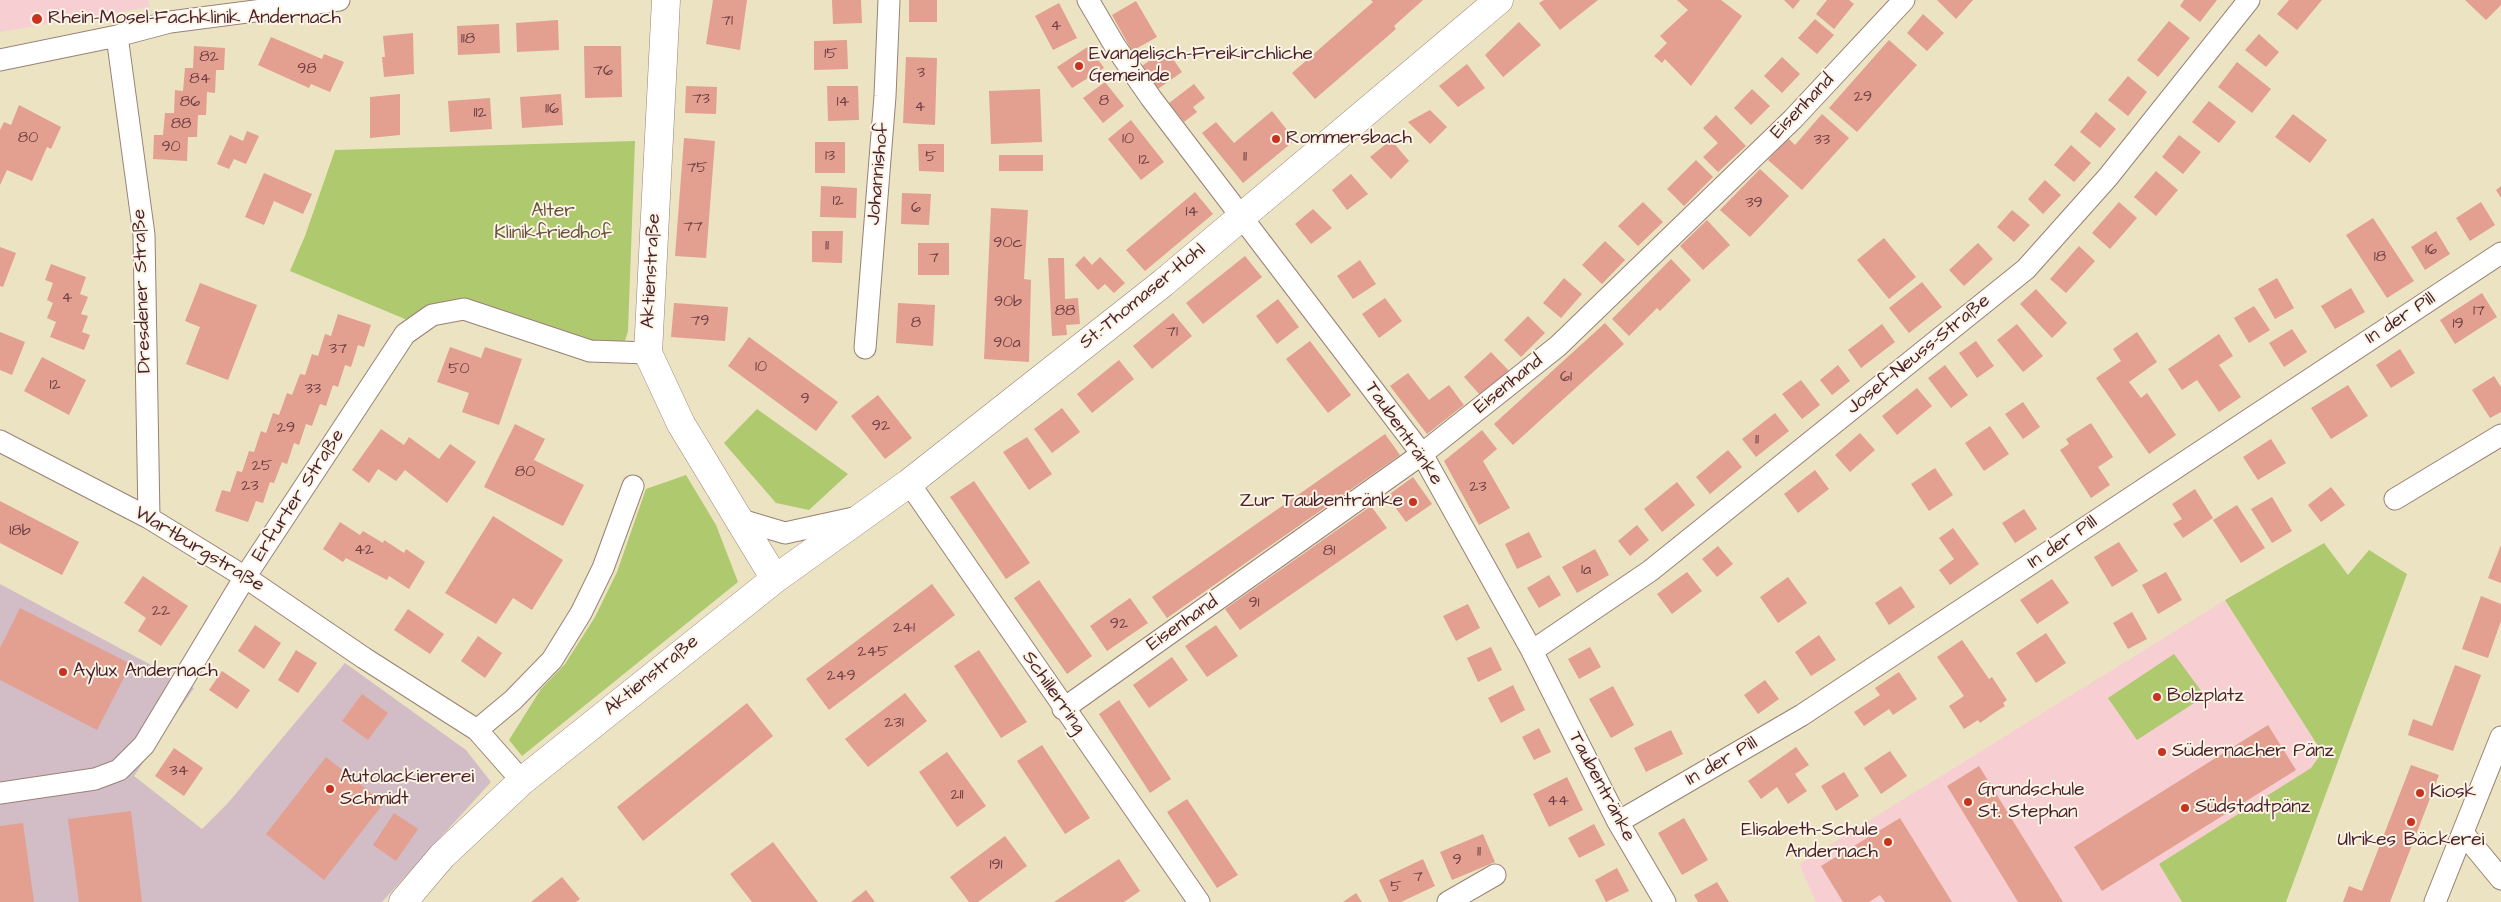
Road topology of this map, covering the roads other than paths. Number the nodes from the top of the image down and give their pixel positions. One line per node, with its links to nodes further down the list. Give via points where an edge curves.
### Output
1 (339, 0): 8 (street, via 170,22)
2 (666, 0): 13 (street, Aktienstraße)
3 (889, 0): 12 (street, Johannishof, via 885,96)
4 (1088, 0): 10 (street, Taubentränke, via 1151,98)
5 (1499, 0): 10 (street, St.-Thomaser-Hohl)
6 (1904, 0): 16 (street, Eisenhand, via 1793,119 1558,346)
7 (2249, 0): 25 (street, Josef-Neuss-Straße, via 2108,176 2026,269 1650,571)
8 (117, 36): 9 (street); 21 (street, Dresdener Straße, via 144,235)
9 (0, 60)
10 (1242, 216): 16 (street, Taubentränke); 17 (street, St.-Thomaser-Hohl, via 1163,284)
11 (2501, 253): 31 (street, In der Pill, via 1802,715)
12 (865, 348)
13 (648, 352): 22 (street, Aktienstraße, via 681,424); 23 (street, Erfurter Straße, via 590,351 464,309 432,315 405,334)
14 (2501, 435): 19 (street)
15 (0, 441): 21 (street, Wartburgstraße)
16 (1422, 454): 25 (street, Taubentränke); 26 (street, Eisenhand)
17 (909, 483): 20 (street, St.-Thomaser-Hohl); 26 (street, Schillerring)
18 (633, 486): 27 (street, via 603,568 581,613 552,660 514,700)
19 (2395, 498)
20 (860, 516): 22 (street, via 786,533); 24 (street, St.-Thomaser-Hohl)
21 (149, 518): 23 (street, Wartburgstraße)
22 (738, 519): 24 (street, Aktienstraße)
23 (246, 577): 27 (street, Wartburgstraße); 30 (street, Erfurter Straße, via 144,745 119,770 95,779)
24 (774, 579): 29 (street, Aktienstraße)
25 (1532, 651): 31 (street, Taubentränke)
26 (1064, 709): 36 (street, Schillerring)
27 (477, 730): 29 (street)
28 (2501, 737): 32 (street)
29 (522, 781): 35 (street, Aktienstraße, via 442,856)
30 (0, 793)
31 (1618, 822): 38 (street, Taubentränke)
32 (2463, 833): 34 (street); 39 (street)
33 (1495, 875): 37 (street)
34 (2501, 879)
35 (403, 902)
36 (1199, 902)
37 (1448, 902)
38 (1665, 902)
39 (2435, 902)

